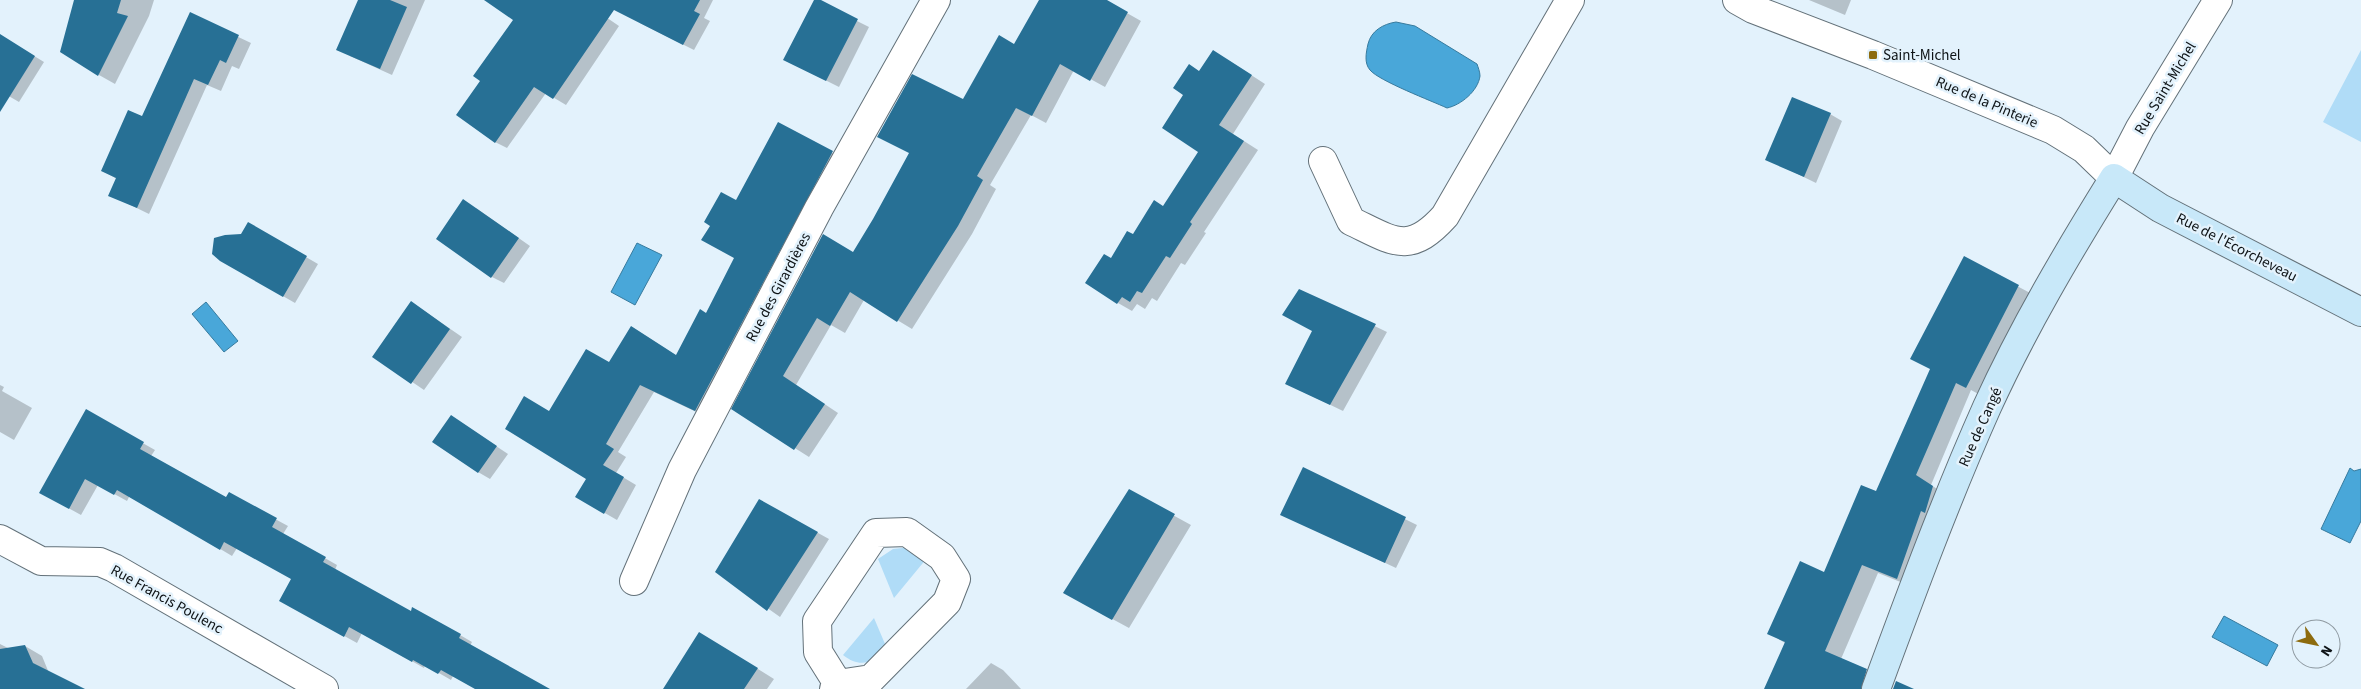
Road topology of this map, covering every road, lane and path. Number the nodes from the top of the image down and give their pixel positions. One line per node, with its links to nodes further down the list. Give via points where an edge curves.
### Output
1 (936, 0): 9 (street, Rue des Girardières, via 819,208 682,470)
2 (1570, 0): 5 (street, via 1445,216 1430,232 1417,240 1400,242 1350,221)
3 (1737, 0): 6 (street, Rue de la Pinterie, via 2053,130 2084,149)
4 (2218, 0): 6 (street, Rue Saint-Michel, via 2140,128)
5 (1323, 161)
6 (2114, 178): 7 (street, Rue de l'Écorcheveau, via 2160,208); 12 (street, Rue de Cangé, via 2076,239 1988,406 1924,560)
7 (2361, 312)
8 (0, 539): 11 (street, Rue Francis Poulenc, via 41,561 100,562 114,568)
9 (634, 581)
10 (836, 686): 10 (street, via 872,679 947,602 956,579 942,557 907,532 876,533 817,620 818,652)
11 (324, 689)
12 (1876, 689)

